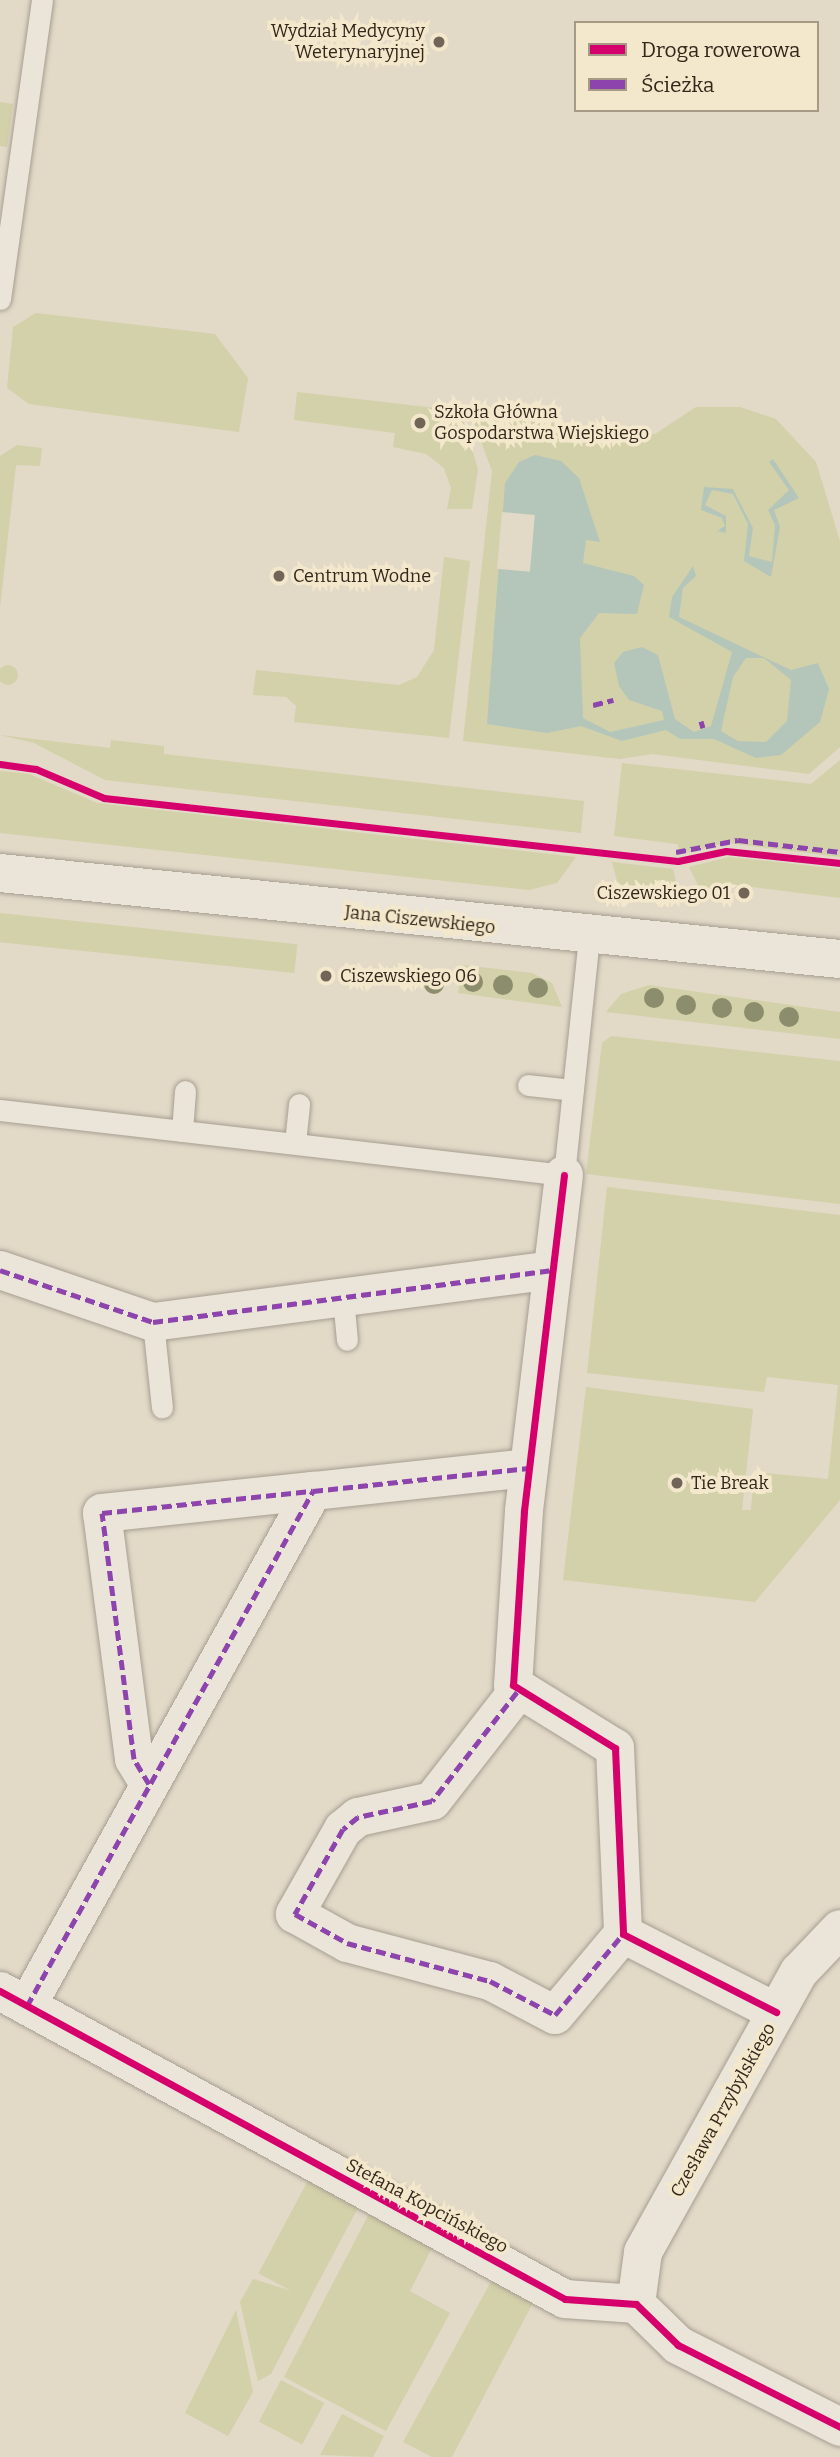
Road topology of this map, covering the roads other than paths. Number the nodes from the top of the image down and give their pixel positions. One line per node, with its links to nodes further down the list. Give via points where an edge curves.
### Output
1 (42, 0): 2 (lane)
2 (0, 299)
3 (0, 873): 4 (street, Jana Ciszewskiego)
4 (589, 937): 5 (street, Jana Ciszewskiego); 7 (lane)
5 (840, 959)
6 (528, 1084): 7 (lane)
7 (573, 1090): 13 (lane)
8 (185, 1091): 11 (lane)
9 (299, 1104): 12 (lane)
10 (0, 1110): 11 (lane)
11 (182, 1131): 12 (lane)
12 (295, 1143): 13 (lane)
13 (564, 1175): 15 (street)
14 (0, 1270): 17 (street)
15 (551, 1270): 16 (street); 20 (street)
16 (343, 1298): 17 (street); 18 (lane)
17 (153, 1322): 19 (lane)
18 (347, 1340)
19 (162, 1408)
20 (529, 1468): 21 (street); 22 (street, via 512,1672)
21 (313, 1491): 23 (street); 23 (street, via 102,1513 134,1759)
22 (517, 1692): 25 (street, via 615,1748); 25 (street, via 432,1801 358,1817 343,1829 295,1914 347,1942 490,1982 555,2015)
23 (149, 1784): 26 (street)
24 (840, 1929): 27 (street, Czesława Przybylskiego, via 807,1961)
25 (623, 1934): 27 (street)
26 (13, 1999): 28 (street, Stefana Kopcińskiego, via 565,2299)
27 (776, 2012): 28 (street, Czesława Przybylskiego, via 643,2252)
28 (636, 2304): 29 (street, via 678,2345)
29 (840, 2427)

